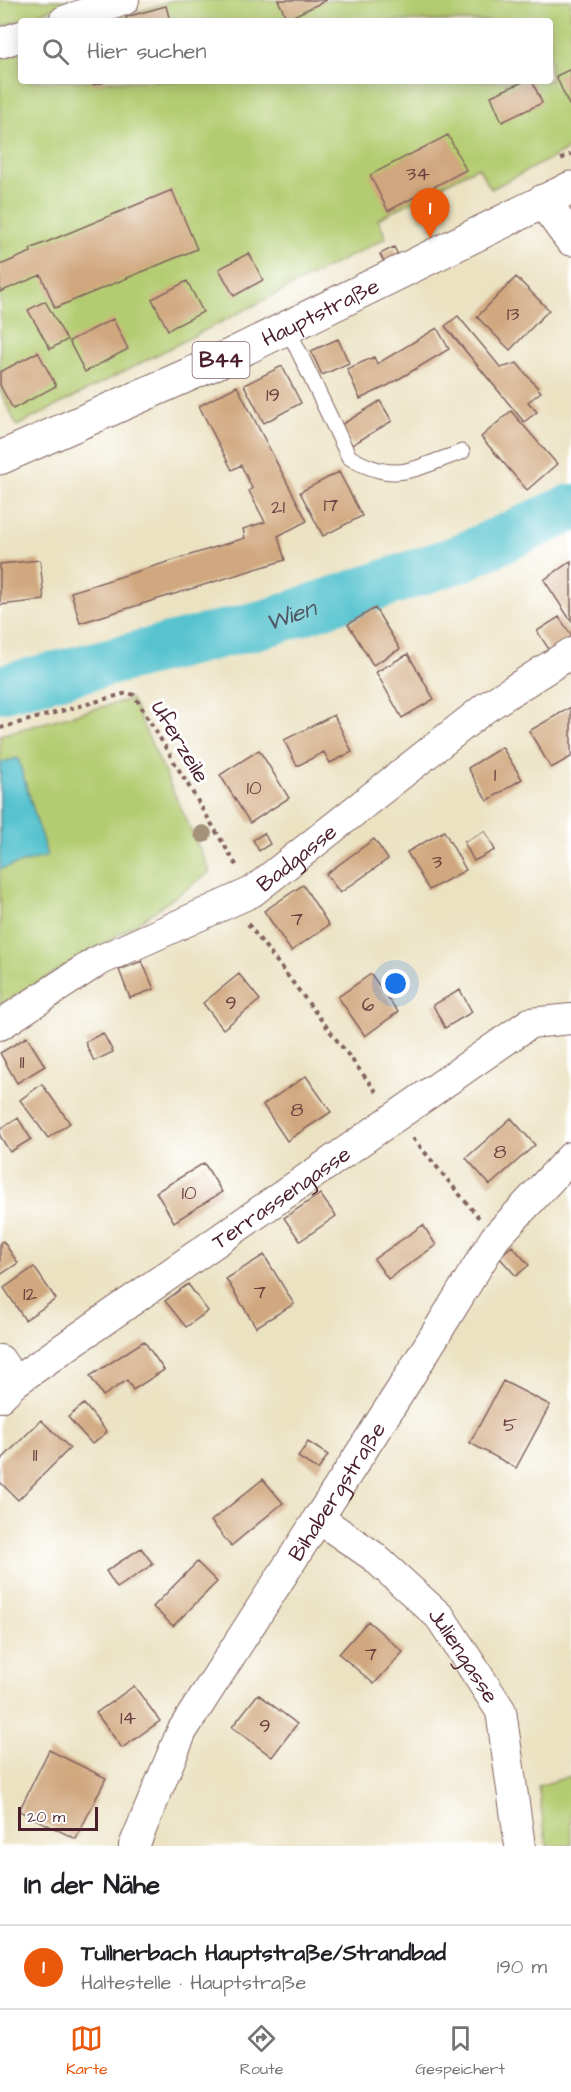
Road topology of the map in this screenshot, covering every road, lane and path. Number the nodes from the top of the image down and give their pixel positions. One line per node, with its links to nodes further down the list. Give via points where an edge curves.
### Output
1 (124, 0): 2 (street)
2 (73, 18)
3 (18, 37): 4 (street)
4 (0, 43)
5 (557, 194): 6 (main road); 7 (main road, Hauptstraße / B44)
6 (571, 239)
7 (287, 327): 8 (lane, via 349,457 368,468 396,474); 9 (main road, Hauptstraße / B44)
8 (462, 452)
9 (0, 458)
10 (571, 653): 12 (street, Badgasse, via 485,708)
11 (0, 728): 12 (path, Uferzeile, via 127,693 134,695)
12 (241, 897): 14 (street, Badgasse, via 96,962); 15 (path)
13 (571, 1019): 19 (street, Terrassengasse, via 530,1023)
14 (0, 1025)
15 (381, 1098)
16 (411, 1135): 18 (path)
17 (571, 1157): 20 (street, Bihabergstraße, via 495,1238)
18 (474, 1212)
19 (5, 1380)
20 (318, 1518): 21 (street, Bihabergstraße, via 183,1731); 22 (street, Juliengasse, via 373,1557 440,1617 501,1711)
21 (134, 1846)
22 (520, 1846)

